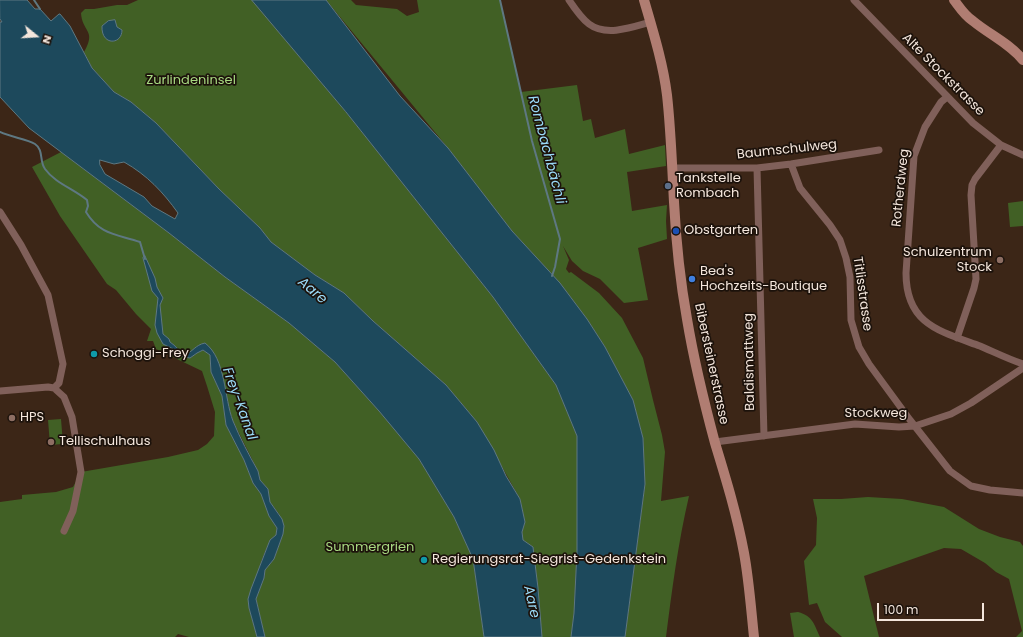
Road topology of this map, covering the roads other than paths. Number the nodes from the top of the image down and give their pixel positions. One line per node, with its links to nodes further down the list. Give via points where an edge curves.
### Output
1 (569, 0): 5 (street, via 582,17 600,29 613,31)
2 (644, 0): 5 (main road, Bibersteinerstrasse)
3 (854, 0): 7 (street, Alte Stockstrasse)
4 (954, 0): 6 (main road, via 966,15 1014,50)
5 (650, 22): 12 (main road, Bibersteinerstrasse, via 666,91)
6 (1023, 60)
7 (946, 97): 8 (street, Alte Stockstrasse, via 973,124); 15 (street, Rotherdweg, via 925,127 914,156 906,287 909,300 921,319)
8 (1001, 145): 10 (street, Alte Stockstrasse); 15 (street, via 972,185 976,279)
9 (880, 150): 11 (street, Baumschulweg)
10 (1023, 155)
11 (791, 164): 13 (street, Baumschulweg); 20 (street, Titlisstrasse, via 800,188 840,240 849,270 851,320 859,347)
12 (672, 168): 13 (street, Baumschulweg); 22 (main road, Bibersteinerstrasse, via 679,269 696,366)
13 (757, 168): 21 (street, Baldismattweg)
14 (0, 212): 18 (street, via 22,245 48,295 63,364 60,383)
15 (957, 338): 16 (street, Rotherdweg)
16 (1023, 364)
17 (1023, 368): 20 (street, Stockweg, via 971,403 950,414)
18 (54, 388): 19 (street); 24 (street, via 64,397 72,416 81,472 73,511)
19 (0, 391)
20 (915, 426): 21 (street, Stockweg, via 855,424); 23 (street, Titlisstrasse, via 950,472 971,486)
21 (764, 436): 22 (street, Stockweg)
22 (715, 442): 25 (main road, Bibersteinerstrasse, via 732,499 744,554)
23 (1023, 493)
24 (64, 531)
25 (754, 637)

